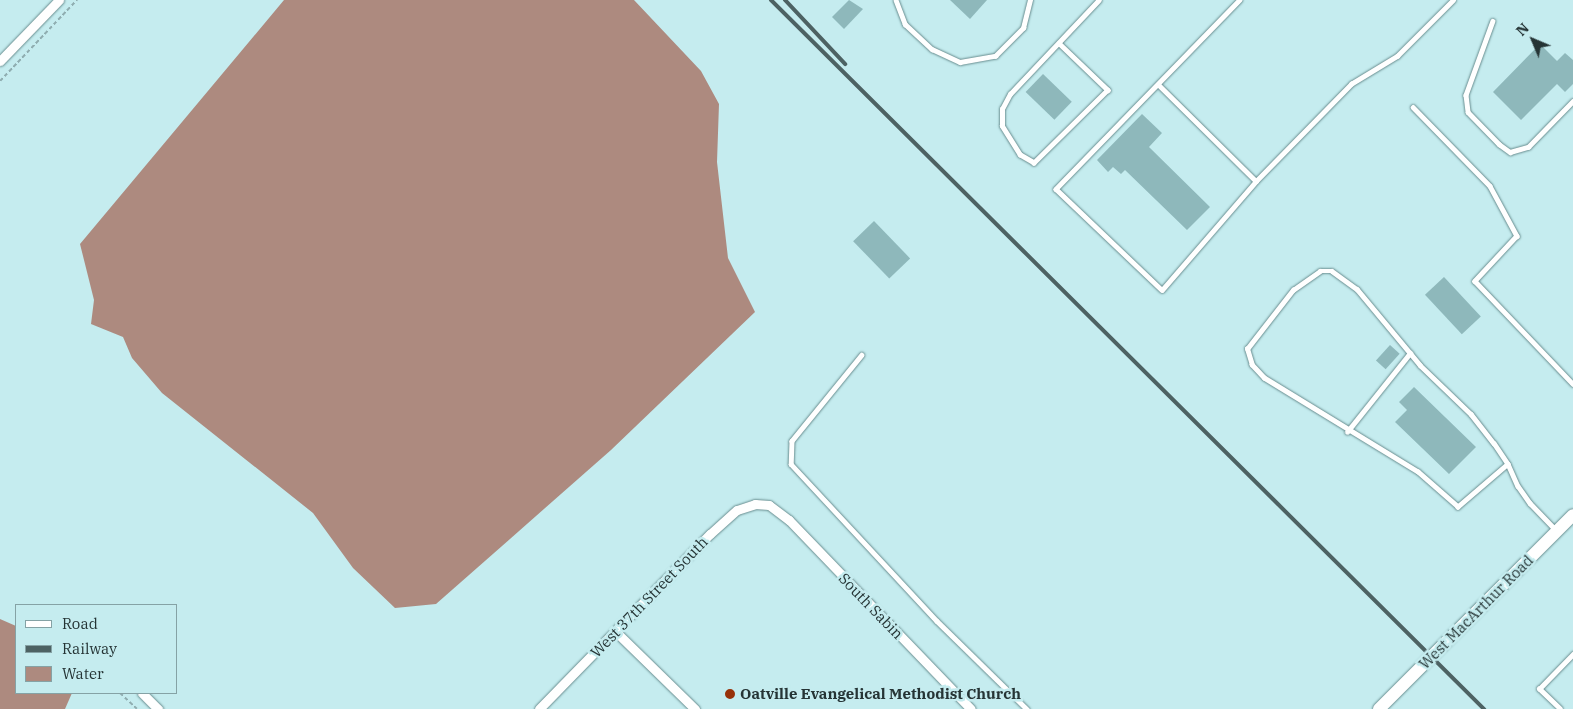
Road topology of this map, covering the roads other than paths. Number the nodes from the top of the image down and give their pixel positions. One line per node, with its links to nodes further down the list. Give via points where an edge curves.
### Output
1 (59, 0): 9 (street)
2 (896, 0): 3 (lane, via 904,24 932,49 960,62 995,56 1023,28)
3 (1030, 0)
4 (1099, 0): 8 (lane)
5 (1240, 0): 10 (lane)
6 (1453, 0): 13 (lane, via 1397,56 1351,84)
7 (1492, 22): 11 (lane, via 1466,95 1468,112 1498,144 1510,152 1528,147)
8 (1059, 43): 8 (lane, via 1108,90 1034,164 1020,155 1002,126 1002,109 1010,94)
9 (0, 61)
10 (1160, 86): 13 (lane); 13 (lane, via 1056,189 1162,290)
11 (1573, 101)
12 (1413, 107): 16 (lane, via 1490,186 1518,236 1476,281)
13 (1256, 181)
14 (1410, 353): 17 (lane); 17 (lane, via 1357,289 1332,271 1320,270 1293,290 1255,334 1247,349 1258,371); 18 (lane, via 1472,414)
15 (862, 356): 29 (lane, via 792,441 791,464 936,620)
16 (1573, 384)
17 (1347, 432): 18 (lane, via 1418,472 1458,507)
18 (1508, 464): 21 (lane, via 1530,503)
19 (769, 505): 22 (street, West 37th Street South, via 737,510); 28 (street, South Sabin, via 789,520)
20 (1571, 520): 21 (street, West MacArthur Road)
21 (1557, 531): 30 (street, West MacArthur Road)
22 (615, 631): 26 (street, West 37th Street South); 27 (street)
23 (1573, 654): 31 (lane, via 1539,688)
24 (143, 694): 25 (street)
25 (158, 709)
26 (539, 709)
27 (695, 709)
28 (971, 709)
29 (1027, 709)
30 (1379, 709)
31 (1560, 709)

